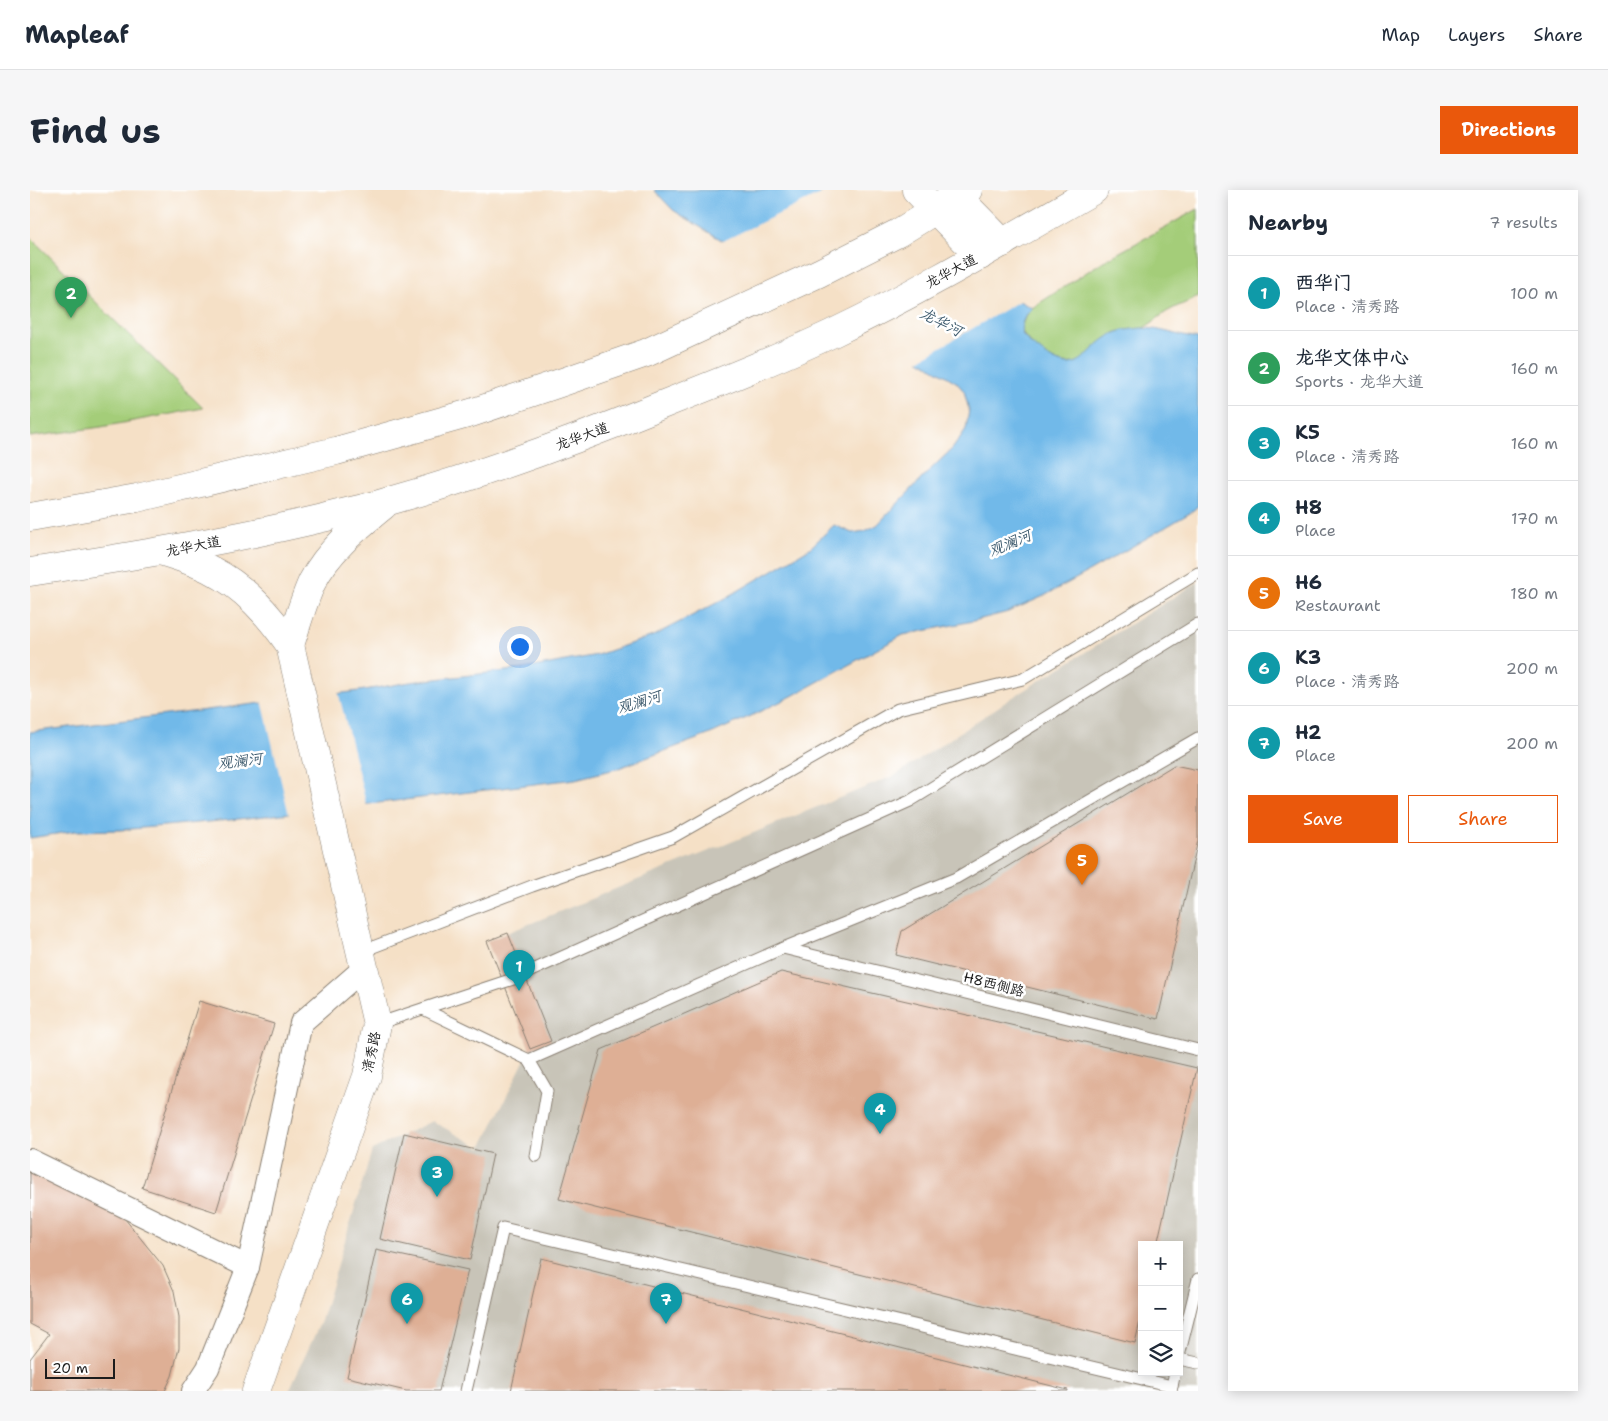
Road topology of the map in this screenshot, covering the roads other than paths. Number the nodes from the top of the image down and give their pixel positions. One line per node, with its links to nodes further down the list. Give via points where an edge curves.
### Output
1 (916, 190): 3 (main road)
2 (1094, 190): 4 (main road, 龙华大道)
3 (953, 197): 4 (main road); 6 (main road, via 898,233 646,353 462,416 336,451 137,498)
4 (992, 249): 5 (main road, 龙华大道, via 836,332 768,363 499,467)
5 (387, 502): 7 (main road, 龙华大道, via 260,533); 11 (main road, via 342,542 327,560 313,581)
6 (30, 517)
7 (162, 552): 8 (main road, 龙华大道); 11 (main road, via 211,570 231,582 265,611)
8 (30, 572)
9 (1198, 573): 14 (lane, via 1023,679 898,709 673,837 532,886)
10 (1198, 624): 15 (lane, via 910,801 513,979)
11 (290, 644): 14 (main road, 清秀路)
12 (1198, 738): 13 (lane, via 956,878)
13 (783, 948): 17 (lane, H8西側路); 18 (lane)
14 (361, 960): 16 (main road, 清秀路); 21 (street, via 301,1022)
15 (423, 1009): 16 (lane); 18 (lane)
16 (377, 1024): 29 (main road, 清秀路, via 367,1076)
17 (1198, 1050)
18 (529, 1060): 19 (lane, via 547,1091)
19 (536, 1156)
20 (30, 1160): 21 (street)
21 (248, 1267): 28 (street, via 208,1368)
22 (1198, 1278): 23 (lane)
23 (1183, 1341)
24 (1183, 1359): 25 (lane)
25 (1198, 1363)
26 (1175, 1376): 27 (lane)
27 (1172, 1389): 30 (lane, via 503,1228)
28 (193, 1391)
29 (256, 1391)
30 (466, 1391)

